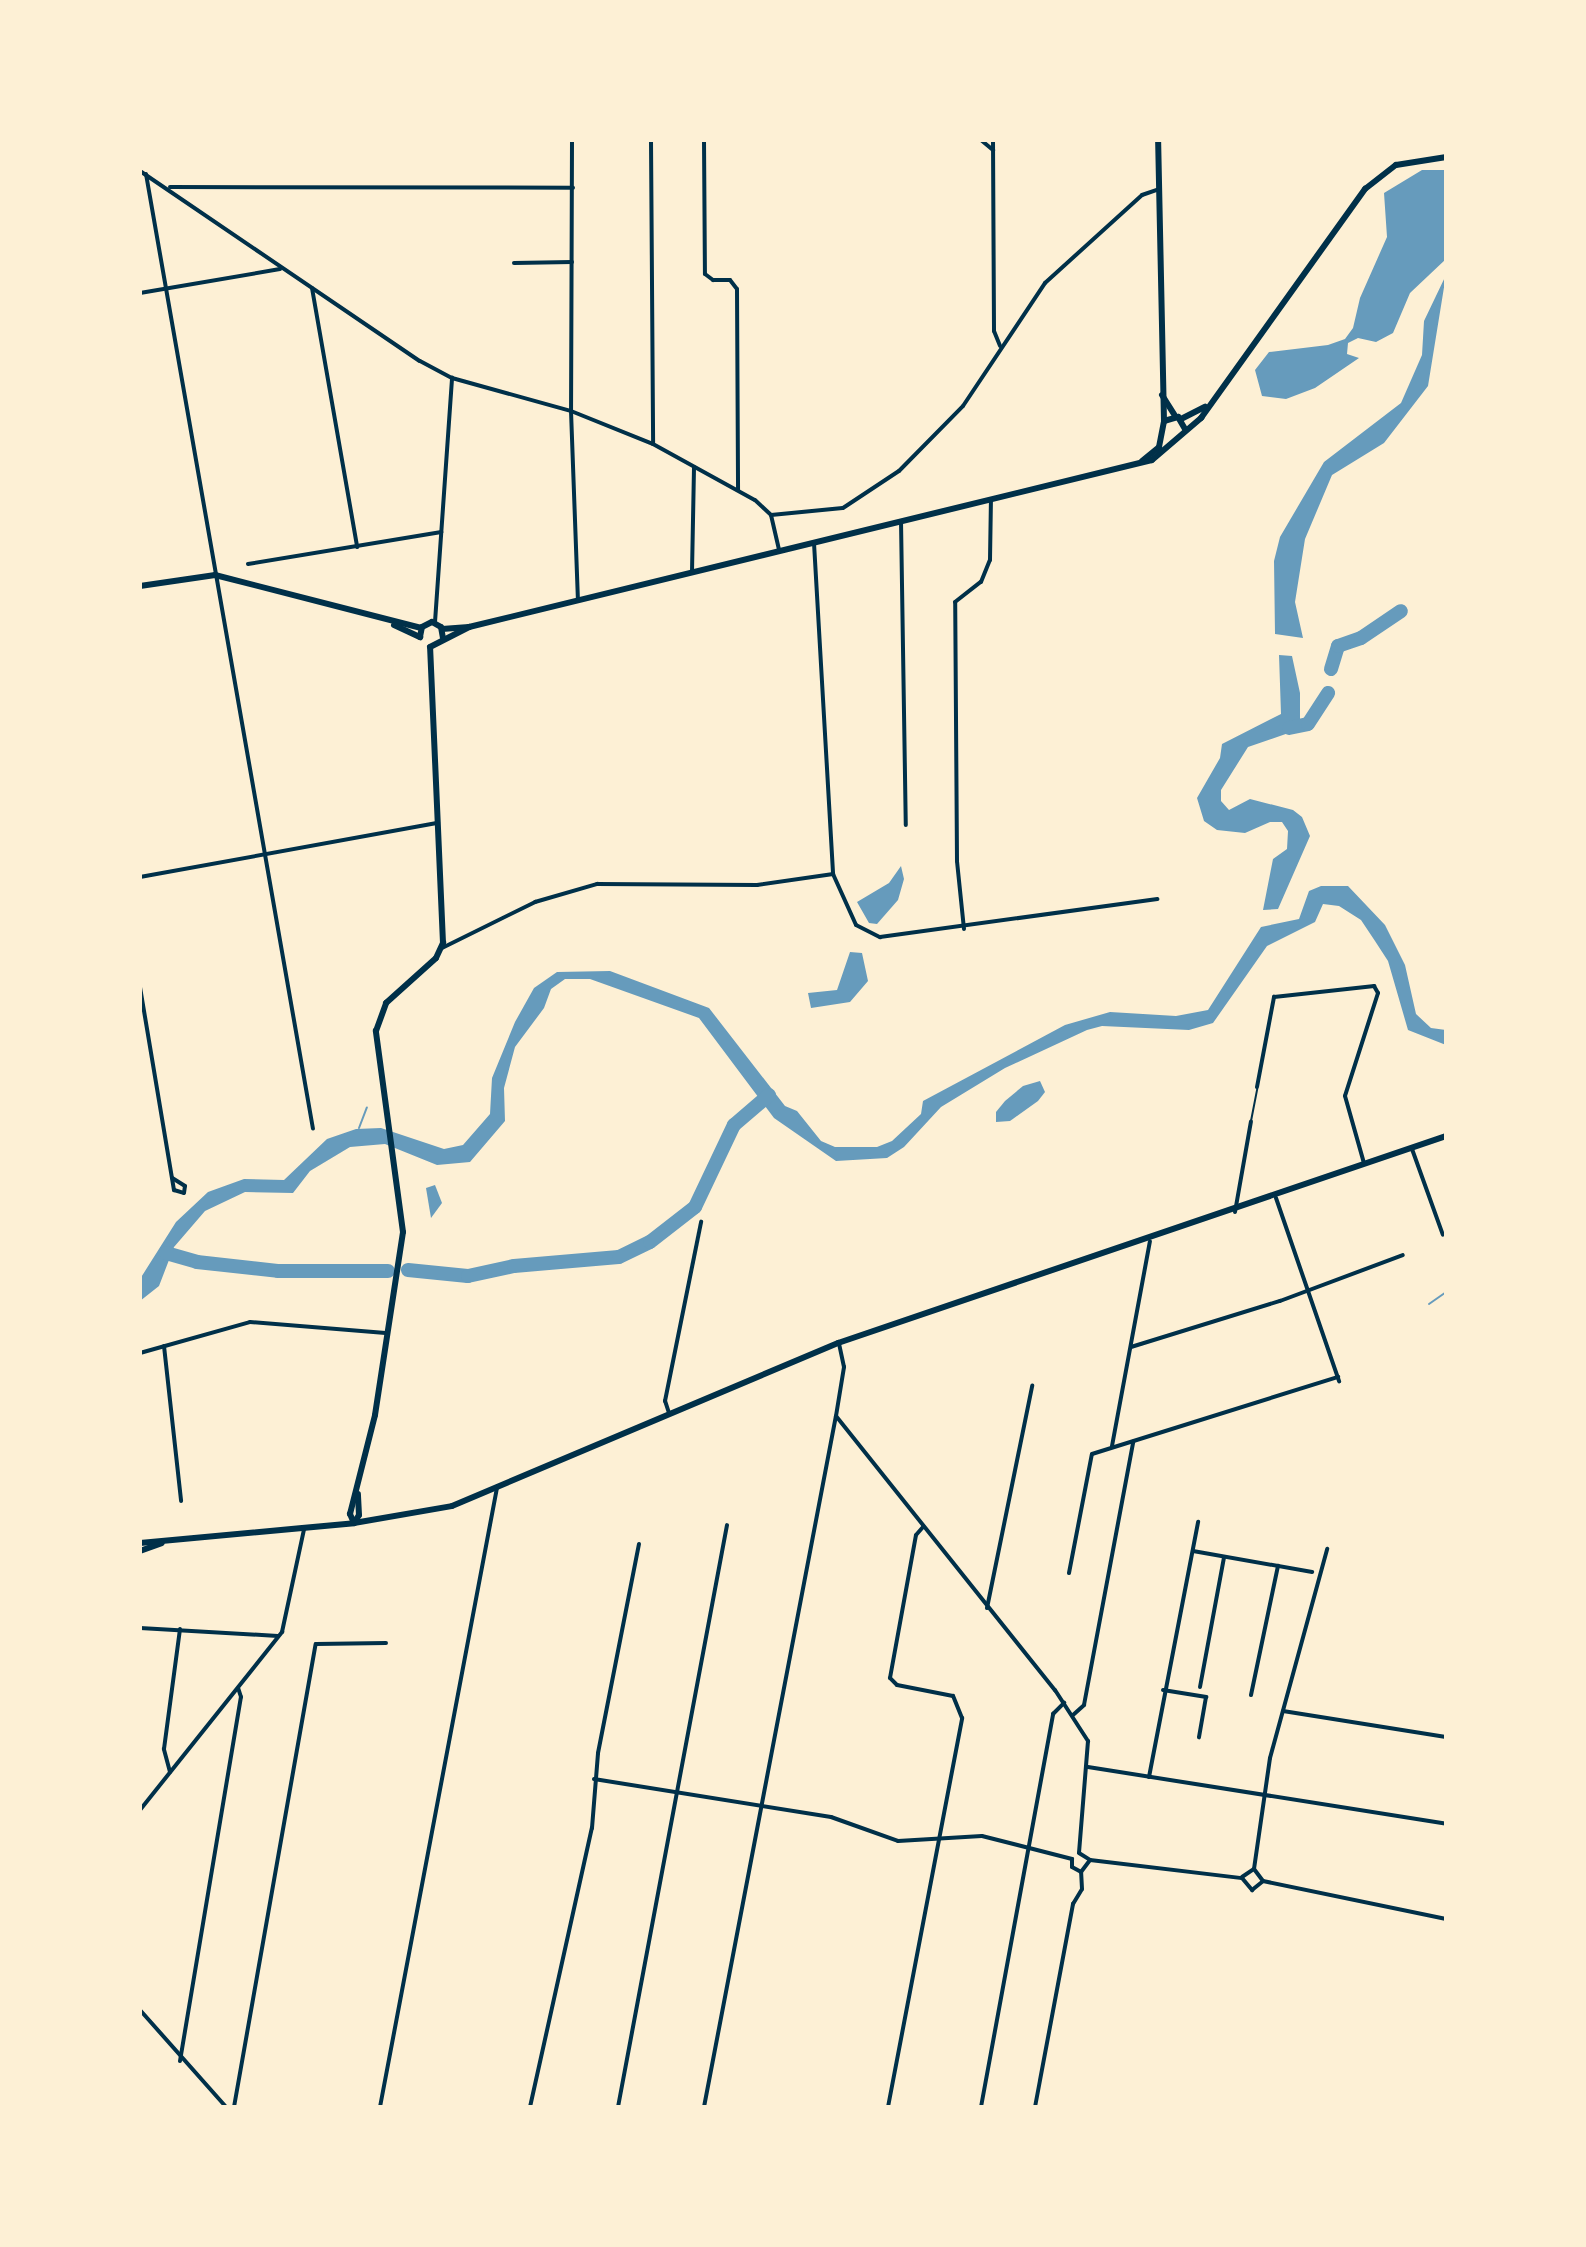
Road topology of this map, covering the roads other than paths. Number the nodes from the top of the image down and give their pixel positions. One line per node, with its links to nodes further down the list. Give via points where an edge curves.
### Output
1 (572, 140): 11 (street)
2 (651, 140): 29 (street)
3 (704, 140): 32 (street, via 705,274 730,280 737,289)
4 (981, 140): 7 (street)
5 (993, 140): 7 (street)
6 (1158, 140): 12 (street)
7 (993, 150): 19 (street, via 994,331)
8 (1446, 157): 22 (street, via 1396,165 1365,189)
9 (143, 172): 10 (street); 17 (street)
10 (167, 187): 11 (street); 15 (street)
11 (573, 188): 13 (street)
12 (1159, 189): 19 (street, via 1142,195 1045,283); 21 (street)
13 (573, 262): 14 (street); 23 (street)
14 (514, 263)
15 (282, 268): 16 (street); 17 (street)
16 (312, 288): 20 (street); 38 (street)
17 (162, 289): 18 (street); 42 (street)
18 (140, 293)
19 (1000, 346): 34 (street, via 963,406 877,488 843,508)
20 (452, 378): 23 (street); 36 (street)
21 (1162, 395): 24 (street); 25 (street)
22 (1205, 407): 24 (street); 26 (street)
23 (571, 411): 29 (street); 44 (street)
24 (1178, 417): 25 (street); 26 (street)
25 (1164, 421): 27 (street)
26 (1185, 429): 28 (street)
27 (1163, 434): 28 (street); 30 (street, via 1157,450)
28 (1175, 440): 30 (street, via 1160,455)
29 (653, 444): 31 (street)
30 (1142, 461): 33 (street)
31 (694, 466): 32 (street); 41 (street)
32 (738, 490): 34 (street)
33 (991, 499): 35 (street); 59 (street, via 990,560 981,582 955,602 957,861)
34 (771, 515): 39 (street)
35 (901, 521): 37 (street); 54 (street)
36 (441, 532): 38 (street); 45 (street)
37 (814, 543): 39 (street); 56 (street)
38 (357, 547): 40 (street)
39 (779, 551): 41 (street)
40 (248, 564)
41 (692, 572): 44 (street)
42 (215, 575): 43 (street); 46 (street); 55 (street)
43 (140, 586)
44 (578, 601): 47 (street)
45 (435, 622): 48 (street); 49 (street)
46 (393, 625): 48 (street); 50 (street)
47 (469, 627): 49 (street); 51 (street)
48 (421, 628): 50 (street)
49 (442, 629): 51 (street)
50 (420, 637): 52 (street)
51 (443, 638): 52 (street)
52 (430, 647): 53 (street)
53 (440, 823): 55 (street); 60 (street)
54 (906, 825)
55 (264, 855): 57 (street); 64 (street)
56 (833, 874): 59 (street, via 851,918 869,936); 60 (street, via 770,885 574,887)
57 (140, 877)
58 (1157, 899): 59 (street)
59 (964, 929)
60 (442, 948): 76 (street, via 380,1014 376,1044 402,1237)
61 (140, 987): 68 (street)
62 (1257, 1087): 63 (lane); 67 (street, via 1274,997 1376,987 1345,1096)
63 (1251, 1121): 70 (street)
64 (313, 1129)
65 (1446, 1136): 66 (street)
66 (1412, 1149): 67 (street); 72 (street)
67 (1365, 1166): 69 (street)
68 (172, 1178)
69 (1276, 1198): 70 (street); 75 (street)
70 (1235, 1212): 73 (street)
71 (701, 1222): 82 (street, via 665,1401)
72 (1443, 1235)
73 (1150, 1241): 77 (street); 79 (street)
74 (1403, 1255): 75 (street)
75 (1309, 1292): 79 (street); 84 (street, via 1338,1379)
76 (389, 1333): 78 (street, via 250,1322); 89 (street, via 350,1514)
77 (838, 1343): 82 (street); 83 (street, via 844,1367)
78 (164, 1346): 80 (street); 87 (street)
79 (1131, 1347): 85 (street)
80 (140, 1353)
81 (1032, 1386): 103 (street)
82 (669, 1413): 86 (street)
83 (836, 1416): 91 (street); 123 (street)
84 (1133, 1442): 85 (street); 114 (street, via 1084,1705)
85 (1112, 1448): 102 (street, via 1092,1454)
86 (497, 1488): 89 (street, via 430,1511); 140 (street)
87 (181, 1501)
88 (1198, 1522): 98 (street)
89 (354, 1523): 92 (street)
90 (727, 1525): 121 (street)
91 (923, 1527): 103 (street); 126 (street, via 916,1535 890,1675 897,1685 953,1696 962,1712)
92 (304, 1529): 94 (street); 106 (street, via 297,1581)
93 (140, 1543): 94 (street)
94 (162, 1543): 97 (street)
95 (639, 1544): 120 (street)
96 (1327, 1549): 113 (street)
97 (140, 1551)
98 (1193, 1551): 99 (street); 110 (street)
99 (1224, 1557): 100 (street); 108 (street)
100 (1278, 1566): 101 (street); 111 (street)
101 (1312, 1572)
102 (1069, 1573)
103 (987, 1608): 112 (street)
104 (140, 1628): 105 (street)
105 (180, 1629): 106 (street); 118 (street, via 164,1749)
106 (278, 1636): 109 (street)
107 (386, 1643): 139 (street, via 316,1644)
108 (1200, 1687)
109 (238, 1688): 118 (street); 137 (street, via 241,1696)
110 (1163, 1690): 115 (street, via 1206,1697); 119 (street)
111 (1251, 1695)
112 (1064, 1703): 114 (street); 127 (street, via 1053,1714)
113 (1283, 1711): 116 (street); 122 (street)
114 (1073, 1715): 117 (street, via 1089,1744)
115 (1199, 1737)
116 (1446, 1737)
117 (1088, 1767): 119 (street); 128 (street, via 1077,1829)
118 (170, 1772): 124 (street)
119 (1149, 1777): 122 (street)
120 (594, 1779): 121 (street); 141 (street, via 592,1828)
121 (678, 1794): 123 (street); 142 (street)
122 (1264, 1795): 125 (street); 131 (street)
123 (762, 1806): 126 (street, via 831,1817 898,1841); 143 (street)
124 (140, 1810)
125 (1446, 1824)
126 (939, 1842): 127 (street, via 982,1836); 144 (street)
127 (1027, 1848): 129 (street); 145 (street)
128 (1079, 1853): 129 (street); 130 (street)
129 (1072, 1859): 132 (street, via 1072,1867)
130 (1090, 1860): 132 (street); 133 (street)
131 (1254, 1869): 133 (street); 134 (street)
132 (1081, 1872): 146 (street, via 1082,1889 1073,1904)
133 (1242, 1878): 134 (street, via 1252,1890)
134 (1263, 1881): 135 (street)
135 (1446, 1919)
136 (140, 2010): 137 (street)
137 (180, 2061): 138 (street)
138 (226, 2107)
139 (234, 2107)
140 (380, 2107)
141 (530, 2107)
142 (618, 2107)
143 (704, 2107)
144 (888, 2107)
145 (981, 2107)
146 (1035, 2107)

